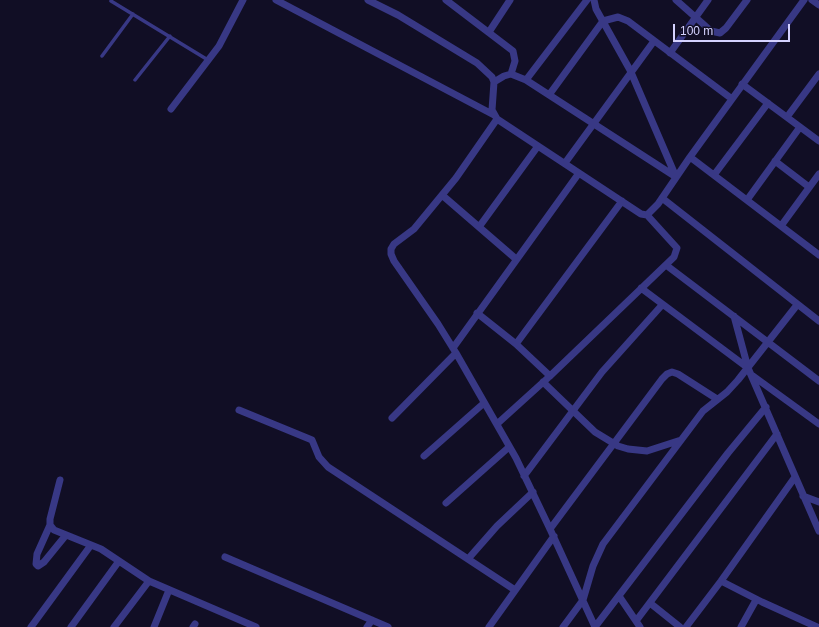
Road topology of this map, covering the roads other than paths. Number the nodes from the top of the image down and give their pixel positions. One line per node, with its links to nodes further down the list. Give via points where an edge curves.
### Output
1 (243, 0): 23 (street)
2 (276, 0): 35 (street)
3 (368, 0): 29 (street, via 398,15 477,63)
4 (510, 0): 18 (street)
5 (587, 0): 28 (street)
6 (594, 0): 17 (street)
7 (676, 0): 16 (street)
8 (708, 0): 16 (street)
9 (747, 0): 16 (street, via 720,33 711,31)
10 (804, 0): 30 (street)
11 (812, 0): 14 (street)
12 (111, 1): 15 (lane)
13 (449, 1): 18 (street)
14 (819, 5)
15 (133, 14): 19 (lane); 22 (lane)
16 (695, 16): 21 (street)
17 (603, 21): 20 (street, via 613,17 622,18); 24 (street); 31 (street)
18 (489, 32): 25 (street, via 513,51 515,61)
19 (170, 36): 23 (lane); 27 (lane)
20 (654, 40): 21 (street); 24 (street)
21 (670, 53): 32 (street)
22 (102, 56)
23 (209, 60): 34 (street)
24 (630, 70): 37 (street); 47 (street)
25 (511, 74): 28 (street); 29 (street)
26 (819, 74): 36 (street)
27 (135, 80)
28 (526, 80): 31 (street)
29 (494, 82): 35 (street, via 492,110)
30 (742, 84): 32 (street); 33 (street)
31 (549, 95): 37 (street)
32 (732, 99): 41 (street)
33 (768, 103): 36 (street); 46 (street)
34 (171, 109)
35 (495, 117): 40 (street); 49 (street)
36 (787, 117): 38 (street)
37 (592, 123): 43 (street); 47 (street)
38 (800, 127): 39 (street); 42 (street)
39 (819, 141)
40 (538, 146): 43 (street); 55 (street)
41 (690, 157): 46 (street); 47 (street)
42 (775, 161): 48 (street); 51 (street)
43 (565, 163): 44 (street)
44 (579, 173): 52 (street); 57 (street)
45 (819, 174): 48 (street)
46 (714, 175): 51 (street)
47 (676, 177): 50 (street)
48 (809, 187): 54 (street)
49 (442, 195): 55 (street); 67 (street, via 414,229 394,244 391,254)
50 (662, 198): 53 (street); 61 (street)
51 (747, 200): 54 (street)
52 (622, 201): 53 (street, via 641,214); 66 (street)
53 (647, 214): 58 (street, via 676,248 674,257)
54 (781, 226): 56 (street)
55 (479, 227): 57 (street)
56 (818, 253)
57 (516, 259): 62 (street)
58 (666, 265): 59 (street); 63 (street)
59 (641, 288): 60 (street); 69 (street)
60 (662, 304): 68 (street); 76 (street, via 602,372)
61 (797, 305): 64 (street); 65 (street)
62 (477, 313): 66 (street); 67 (street)
63 (734, 316): 65 (street); 68 (street)
64 (819, 321)
65 (768, 342): 68 (street); 70 (street)
66 (516, 344): 69 (street)
67 (454, 351): 73 (street); 77 (street)
68 (749, 371): 72 (street); 74 (street); 79 (street)
69 (550, 376): 71 (street)
70 (819, 381)
71 (544, 382): 76 (street); 78 (street)
72 (717, 399): 81 (street, via 703,411); 82 (street, via 672,372 662,379)
73 (484, 403): 78 (street); 84 (street)
74 (766, 407): 80 (street); 105 (street)
75 (239, 410): 99 (street, via 312,440 319,457 328,467)
76 (573, 410): 82 (street, via 595,432); 85 (street)
77 (392, 418)
78 (496, 424): 83 (street)
79 (819, 424)
80 (777, 434): 86 (street); 108 (street)
81 (681, 440): 82 (street, via 647,451 628,449); 106 (street, via 603,544 593,566)
82 (614, 443): 93 (street)
83 (509, 446): 85 (street); 91 (street)
84 (424, 456)
85 (524, 476): 88 (street)
86 (795, 477): 89 (street); 102 (street)
87 (60, 480): 92 (street)
88 (533, 492): 93 (street); 99 (street, via 497,526)
89 (803, 496): 90 (street); 94 (street)
90 (819, 502)
91 (446, 503)
92 (50, 525): 95 (street, via 54,530); 95 (street, via 37,554 38,566)
93 (550, 528): 96 (street)
94 (819, 531)
95 (66, 535): 97 (street)
96 (554, 536): 104 (street); 106 (street)
97 (91, 545): 100 (street); 112 (street)
98 (225, 557): 109 (street)
99 (468, 559): 104 (street)
100 (119, 561): 101 (street); 113 (street)
101 (148, 580): 103 (street); 111 (street)
102 (721, 581): 107 (street); 122 (street)
103 (169, 590): 114 (street); 115 (street)
104 (515, 590): 118 (street)
105 (619, 596): 110 (street); 120 (street)
106 (583, 600): 119 (street); 120 (street)
107 (756, 600): 123 (street); 124 (street)
108 (650, 603): 110 (street); 121 (street)
109 (372, 620): 116 (street); 117 (street)
110 (638, 624)
111 (116, 625)
112 (31, 627)
113 (71, 627)
114 (154, 627)
115 (256, 627)
116 (367, 627)
117 (388, 627)
118 (489, 627)
119 (563, 627)
120 (595, 627)
121 (680, 627)
122 (686, 627)
123 (741, 627)
124 (817, 627)

